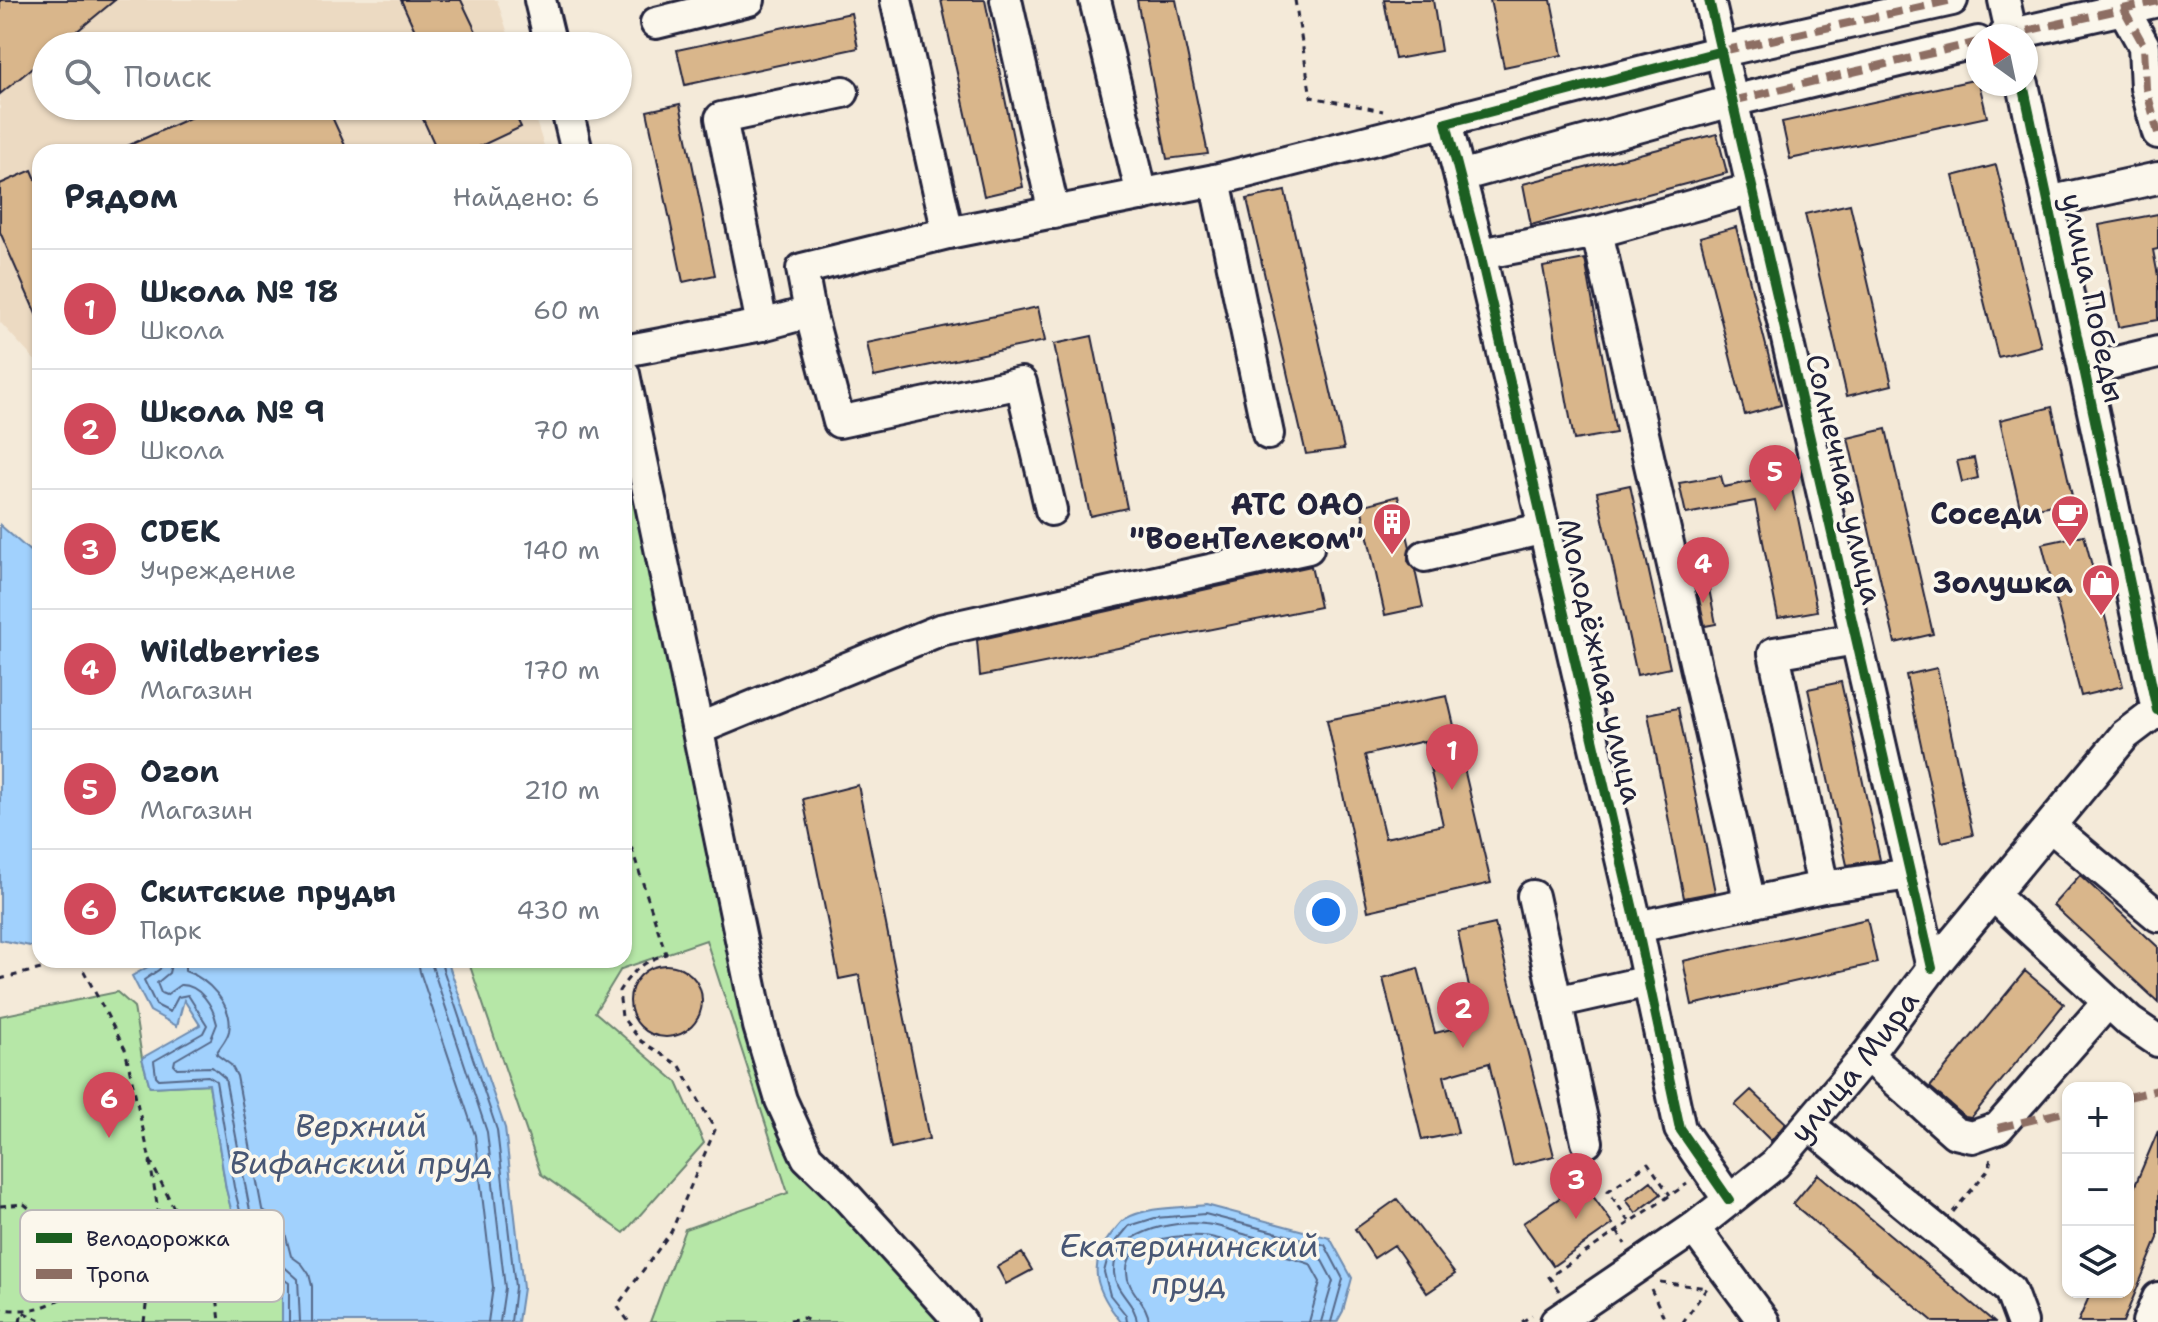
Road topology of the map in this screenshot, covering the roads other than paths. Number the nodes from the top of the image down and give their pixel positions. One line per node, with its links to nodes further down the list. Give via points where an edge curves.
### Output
1 (540, 0): 14 (street)
2 (749, 0): 11 (street)
3 (896, 0): 32 (street)
4 (1006, 0): 30 (street)
5 (1095, 0): 28 (street)
6 (1709, 0): 16 (street, Солнечная улица)
7 (1952, 0): 16 (street)
8 (2004, 0): 12 (street)
9 (2158, 1): 10 (street)
10 (2123, 8): 13 (street); 22 (street, via 2144,46 2146,88)
11 (656, 23)
12 (2007, 24)
13 (2038, 28)
14 (548, 32)
15 (1966, 45): 19 (street)
16 (1722, 51): 19 (street, Солнечная улица); 21 (street)
17 (843, 92): 35 (street, via 721,118)
18 (2026, 96): 29 (street, улица Победы)
19 (1732, 101): 24 (street); 27 (street, Солнечная улица)
20 (569, 120): 23 (street)
21 (1446, 123): 24 (street, Молодёжная улица); 26 (street)
22 (2158, 133)
23 (575, 144)
24 (1460, 176): 33 (street, Молодёжная улица)
25 (2158, 178): 29 (street)
26 (1215, 180): 28 (street); 40 (street)
27 (1752, 189): 31 (street); 45 (street, Солнечная улица)
28 (1142, 195): 30 (street)
29 (2048, 202): 38 (street, улица Победы)
30 (1054, 213): 32 (street)
31 (1597, 232): 33 (street); 53 (street)
32 (948, 233): 34 (street, via 802,269)
33 (1480, 254): 42 (street, Молодёжная улица)
34 (810, 312): 35 (street); 41 (street, via 839,422 1021,383)
35 (762, 325): 36 (street)
36 (632, 349)
37 (2158, 352): 38 (street)
38 (2084, 370): 46 (street, улица Победы)
39 (632, 412): 47 (street)
40 (1268, 434)
41 (1051, 510)
42 (1545, 528): 44 (street); 55 (street, Молодёжная улица)
43 (1308, 548): 47 (street, via 940,630)
44 (1425, 556)
45 (1856, 639): 49 (street, Солнечная улица); 50 (street, via 1774,653)
46 (2158, 710): 48 (street, улица Мира, via 2125,735)
47 (698, 729): 68 (street, via 759,1026 781,1100 807,1157)
48 (2050, 826): 51 (street, улица Мира); 54 (street)
49 (1910, 874): 50 (street); 56 (street, Солнечная улица)
50 (1823, 887): 53 (street)
51 (1993, 895): 56 (street, улица Мира); 59 (street)
52 (1533, 896): 58 (street)
53 (1750, 903): 55 (street)
54 (2158, 916)
55 (1637, 927): 57 (street, Молодёжная улица)
56 (1932, 968): 61 (street, улица Мира)
57 (1649, 981): 58 (street); 64 (street, Молодёжная улица, via 1680,1129)
58 (1556, 1002): 63 (street)
59 (2108, 1002): 60 (street); 61 (street, via 1998,1128 1972,1137 1955,1133)
60 (2158, 1041)
61 (1867, 1055): 62 (street, улица Мира)
62 (1809, 1125): 64 (street, улица Мира, via 1775,1164); 70 (street, via 2010,1290)
63 (1587, 1142)
64 (1729, 1200): 65 (street, улица Мира)
65 (1694, 1228): 67 (street, улица Мира); 69 (street)
66 (2158, 1298): 71 (street)
67 (1553, 1308)
68 (961, 1322)
69 (1764, 1322)
70 (2022, 1322)
71 (2148, 1322)

